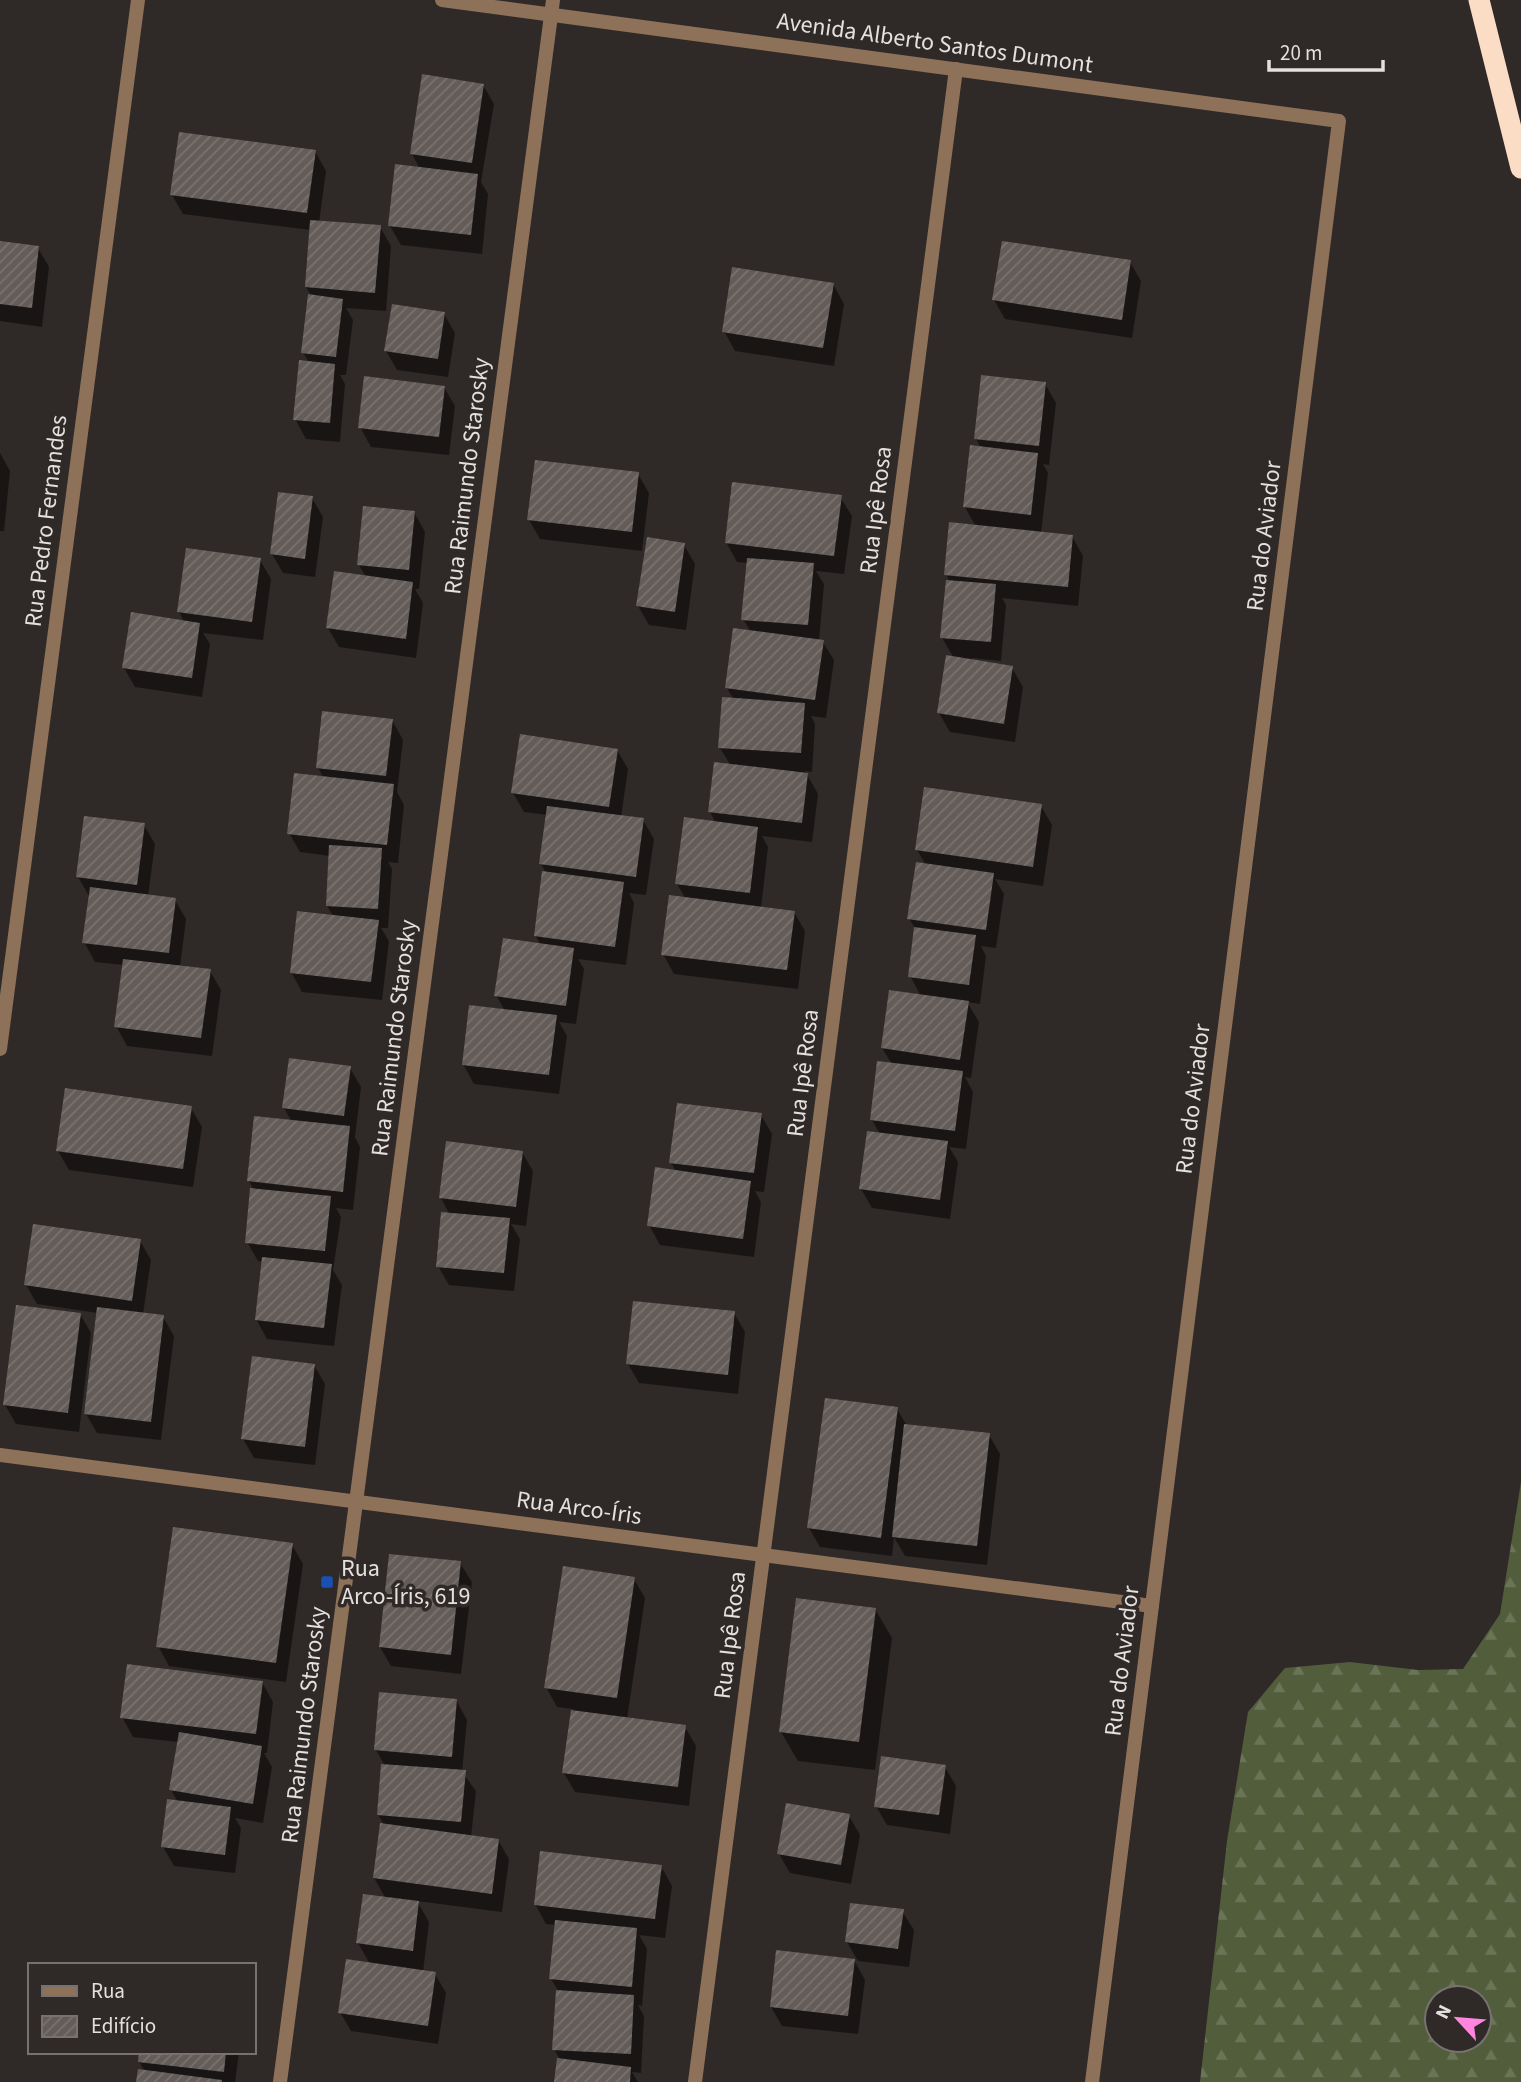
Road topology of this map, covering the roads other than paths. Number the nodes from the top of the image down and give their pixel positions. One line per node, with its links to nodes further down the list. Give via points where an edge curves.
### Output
1 (138, 0): 8 (street, Rua Pedro Fernandes)
2 (442, 0): 4 (street, Avenida Alberto Santos Dumont)
3 (1479, 0): 7 (highway)
4 (552, 7): 5 (street, Avenida Alberto Santos Dumont); 10 (street, Rua Raimundo Starosky)
5 (956, 69): 6 (street, Avenida Alberto Santos Dumont); 11 (street, Rua Ipê Rosa)
6 (1339, 121): 12 (street, Rua do Aviador)
7 (1521, 168)
8 (0, 1049)
9 (0, 1455): 10 (street, Rua Arco-Íris)
10 (356, 1502): 11 (street, Rua Arco-Íris); 13 (street, Rua Raimundo Starosky)
11 (763, 1555): 12 (street, Rua Arco-Íris); 14 (street, Rua Ipê Rosa)
12 (1152, 1606): 15 (street, Rua do Aviador)
13 (280, 2082)
14 (695, 2082)
15 (1092, 2082)

